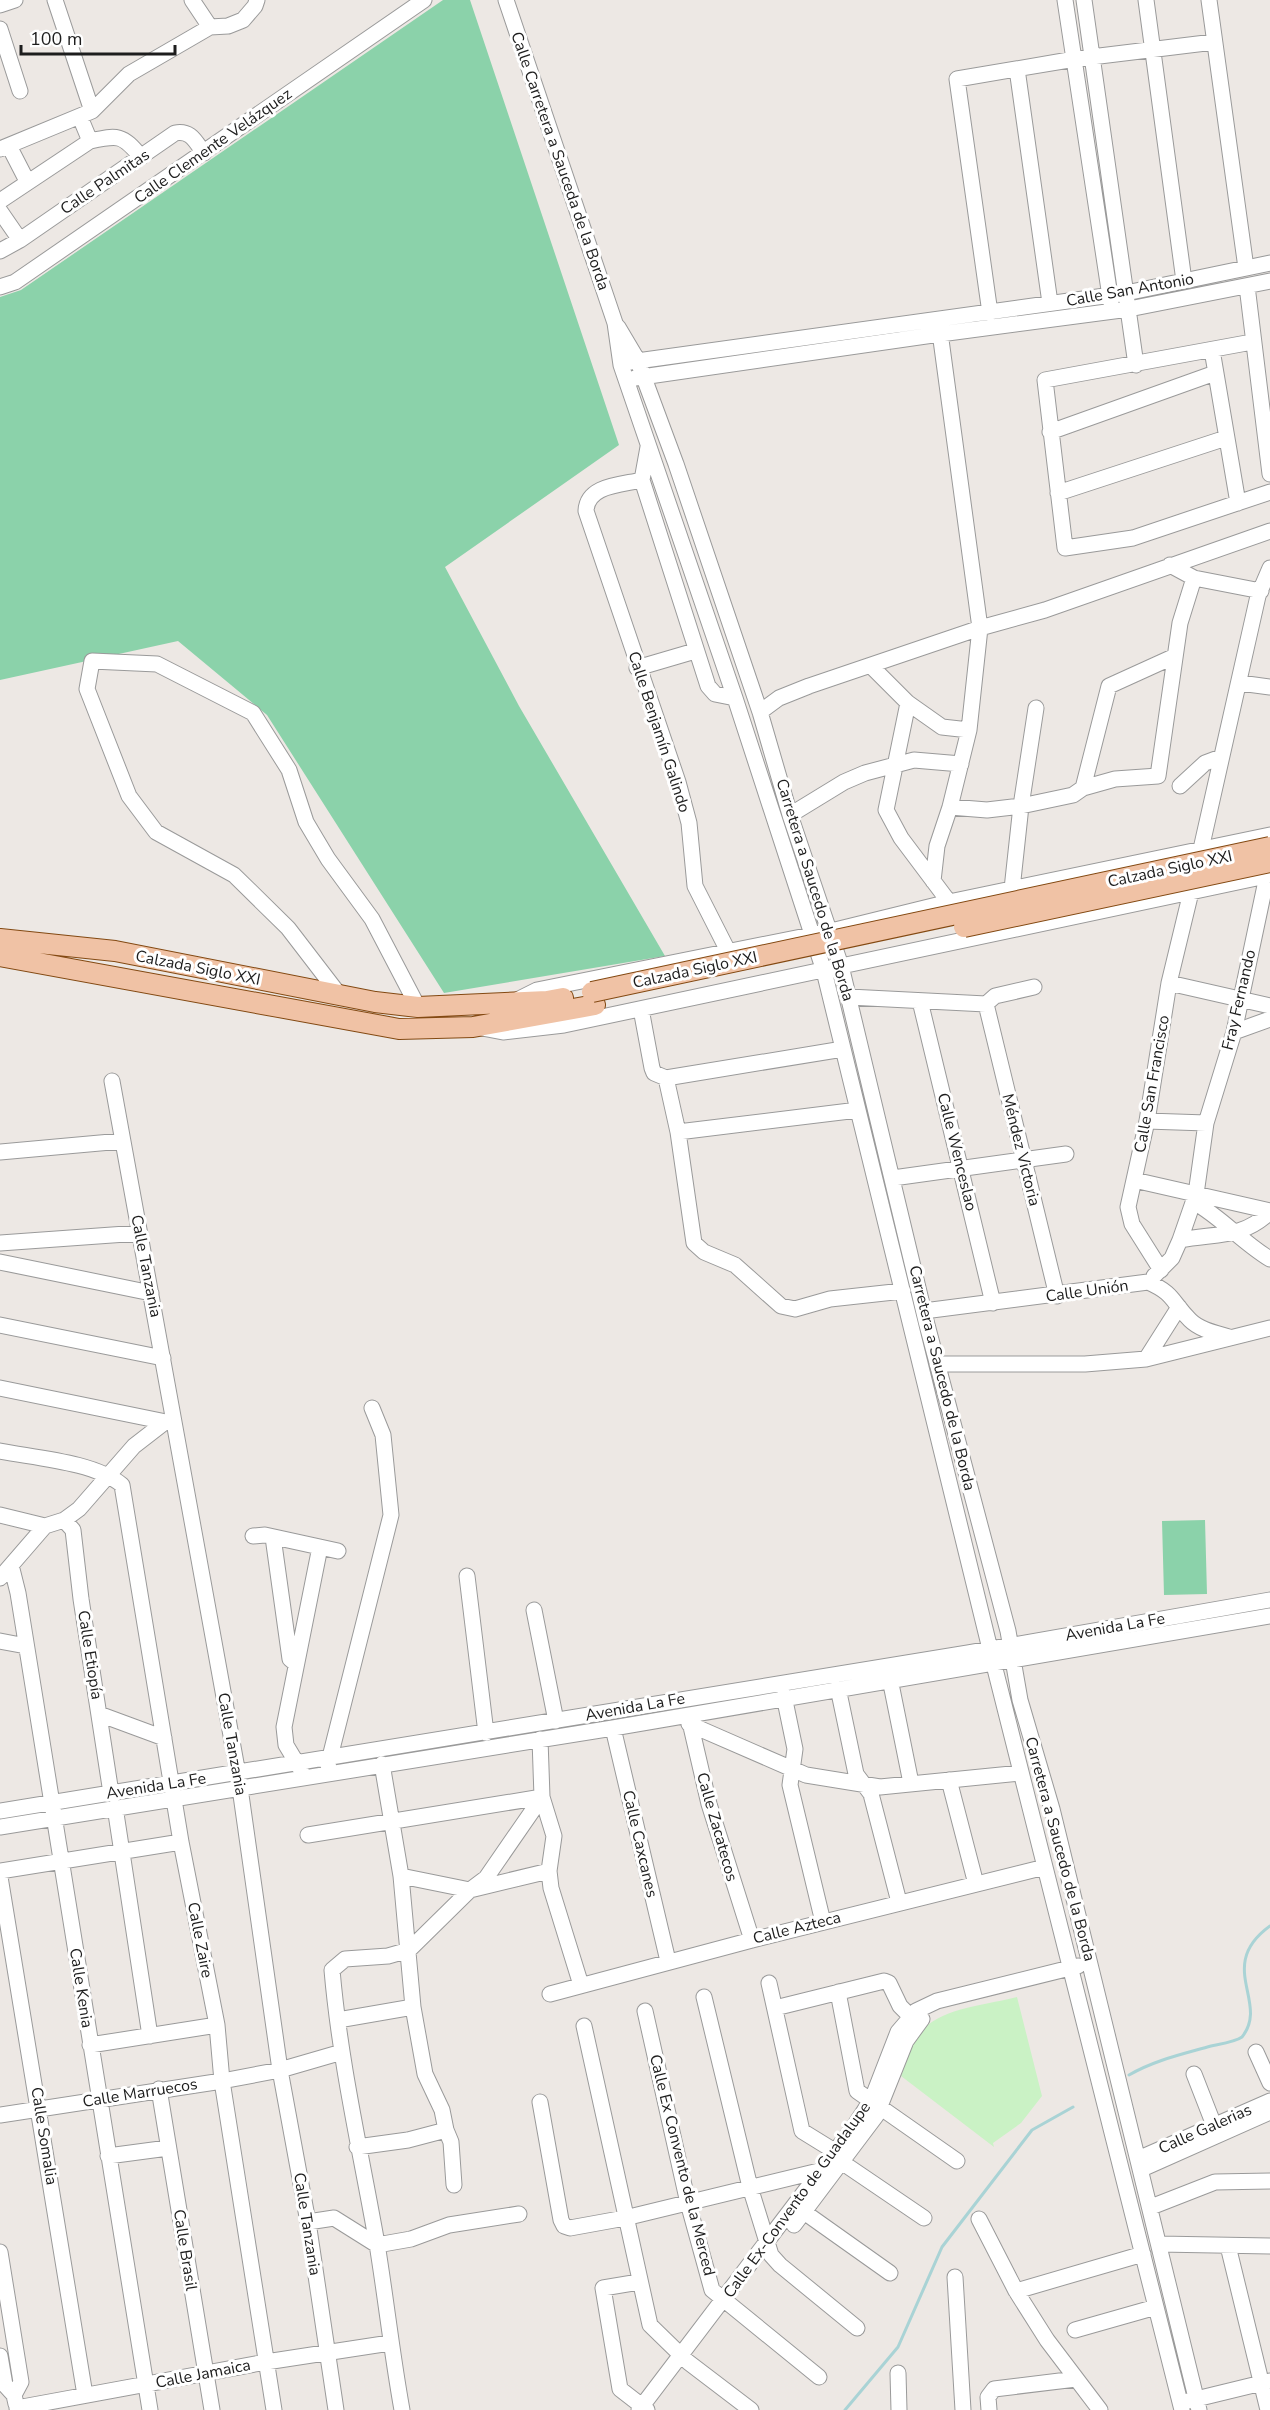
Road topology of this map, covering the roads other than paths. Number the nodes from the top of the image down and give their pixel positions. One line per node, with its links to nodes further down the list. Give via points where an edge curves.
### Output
1 (15, 0): 11 (street)
2 (55, 0): 20 (street)
3 (192, 0): 12 (street)
4 (257, 0): 12 (street, via 243,20)
5 (424, 0): 23 (street, Calle Clemente Velázquez)
6 (506, 0): 41 (street, Calle Carretera a Sauceda de la Borda)
7 (1065, 0): 17 (street)
8 (1084, 0): 16 (street)
9 (1146, 0): 15 (street)
10 (1209, 0): 14 (street)
11 (0, 5)
12 (210, 27): 20 (street, via 129,74)
13 (0, 29): 19 (street)
14 (1214, 42): 15 (street); 31 (street)
15 (1152, 50): 16 (street); 33 (street)
16 (1094, 57): 17 (street); 36 (street)
17 (1075, 59): 18 (street); 37 (street)
18 (1017, 69): 38 (street); 40 (street, via 957,79)
19 (20, 91)
20 (86, 114): 21 (street); 22 (street)
21 (90, 141): 24 (street, via 115,135 128,141); 25 (street)
22 (5, 148): 25 (street)
23 (204, 153): 24 (street, Calle Palmitas, via 184,131); 35 (street, Calle Clemente Velázquez, via 15,282)
24 (141, 157): 28 (street, Calle Palmitas)
25 (27, 181): 26 (street)
26 (0, 201)
27 (0, 211): 28 (street)
28 (20, 240): 29 (street, Calle Palmitas)
29 (0, 251)
30 (1270, 263): 31 (street, Calle San Antonio)
31 (1245, 268): 33 (street, Calle San Antonio)
32 (1270, 280): 34 (street, Calle San Antonio)
33 (1184, 281): 36 (street, Calle San Antonio)
34 (1247, 286): 39 (street, Calle San Antonio); 43 (street)
35 (0, 287)
36 (1126, 293): 37 (street, Calle San Antonio); 39 (street)
37 (1110, 295): 38 (street, Calle San Antonio); 39 (street)
38 (1050, 303): 40 (street, Calle San Antonio)
39 (1121, 310): 42 (street, Calle San Antonio); 47 (street)
40 (990, 313): 42 (street, Calle San Antonio)
41 (615, 323): 45 (street, Carretera a Saucedo de la Borda); 46 (street, Carretera a Saucedo de la Borda)
42 (939, 327): 45 (street); 49 (street); 64 (street)
43 (1252, 342): 44 (street); 54 (street)
44 (1212, 350): 47 (street); 48 (street)
45 (638, 359): 46 (street); 49 (street, Carretera a Saucedo de la Borda)
46 (621, 365): 50 (street, Carretera a Saucedo de la Borda)
47 (1136, 365): 51 (street, via 1045,380)
48 (1215, 373): 51 (street); 52 (street)
49 (644, 375): 50 (street); 74 (street, Carretera a Saucedo de la Borda)
50 (627, 382): 53 (street, Carretera a Saucedo de la Borda)
51 (1050, 432): 57 (street)
52 (1226, 438): 57 (street); 58 (street)
53 (648, 447): 55 (street); 71 (street, Carretera a Saucedo de la Borda)
54 (1270, 474)
55 (642, 480): 65 (street); 68 (street, Calle Benjamín Galindo, via 593,492 586,501)
56 (1270, 492): 58 (street)
57 (1058, 493): 58 (street, via 1065,548 1133,538)
58 (1238, 503)
59 (1270, 531): 60 (street)
60 (1170, 565): 62 (street); 64 (street, via 1045,610)
61 (1270, 572): 63 (street)
62 (1194, 578): 63 (street); 66 (street)
63 (1261, 591): 69 (street)
64 (980, 628): 67 (street); 75 (street)
65 (695, 651): 68 (street); 71 (street, via 708,686 715,694)
66 (1175, 656): 80 (street, via 1109,686); 80 (street, via 1158,776 1115,779)
67 (871, 666): 72 (street); 74 (street, via 778,698)
68 (637, 668): 97 (street, Calle Benjamín Galindo, via 689,823 694,886)
69 (1240, 683): 70 (street); 76 (street)
70 (1270, 687)
71 (735, 698): 94 (street, Carretera a Saucedo de la Borda)
72 (908, 704): 75 (street, via 942,726); 78 (street)
73 (1036, 708): 81 (street)
74 (760, 712): 83 (street, Carretera a Saucedo de la Borda)
75 (969, 730): 77 (street)
76 (1221, 757): 79 (street, via 1205,763); 86 (street)
77 (961, 764): 78 (street, via 914,760); 82 (street)
78 (897, 765): 83 (street, via 844,782); 88 (street, via 886,810)
79 (1180, 786)
80 (1083, 788): 81 (street, via 1073,795)
81 (1021, 806): 82 (street, via 987,810); 89 (street)
82 (950, 807): 88 (street, via 937,846)
83 (790, 815): 93 (street, Carretera a Saucedo de la Borda)
84 (1270, 835): 86 (street)
85 (1270, 848): 108 (main road, Calzada Siglo XXI, bridge)
86 (1201, 849): 89 (street)
87 (1269, 871): 90 (street, Calzada Siglo XXI); 100 (main road, Calzada Siglo XXI, bridge); 107 (street, Fray Fernando)
88 (933, 881): 91 (street)
89 (1012, 889): 91 (street)
90 (1191, 892): 99 (street, Calzada Siglo XXI); 103 (street, Calle San Francisco)
91 (949, 902): 92 (street)
92 (862, 923): 93 (street); 99 (street, via 863,947)
93 (831, 931): 94 (street); 101 (street, Carretera a Saucedo de la Borda)
94 (812, 934): 96 (street); 100 (street, Carretera a Saucedo de la Borda)
95 (0, 939): 105 (main road, Calzada Siglo XXI, via 115,951)
96 (769, 944): 97 (street); 102 (street, via 777,961)
97 (728, 951): 109 (street, via 537,990)
98 (0, 956): 116 (main road, Calzada Siglo XXI, via 374,1026 421,1030)
99 (876, 959): 101 (street, Calzada Siglo XXI)
100 (818, 964): 101 (street, Calzada Siglo XXI); 102 (street, Calzada Siglo XXI); 108 (main road); 118 (street, Carretera a Saucedo de la Borda)
101 (841, 966): 106 (street, Carretera a Saucedo de la Borda)
102 (771, 982): 114 (street, Calzada Siglo XXI)
103 (1169, 983): 107 (street); 122 (street, Calle San Francisco)
104 (1034, 987): 111 (street, via 995,996)
105 (341, 997): 113 (main road, Calzada Siglo XXI); 113 (street, via 288,928 234,875 156,832 129,796 87,688 92,661 157,664 253,713 290,770 306,822 372,919)
106 (849, 997): 110 (street); 130 (street, Carretera a Saucedo de la Borda)
107 (1242, 998): 112 (street); 117 (street, Fray Fernando)
108 (593, 999): 109 (main road, Calzada Siglo XXI); 116 (main road, Calzada Siglo XXI)
109 (514, 1001): 113 (main road, Calzada Siglo XXI)
110 (920, 1001): 111 (street); 129 (street, Calle Wenceslao)
111 (986, 1004): 128 (street, Méndez Victoria)
112 (1270, 1006)
113 (418, 1007)
114 (641, 1009): 116 (street, Calzada Siglo XXI, via 538,1029 503,1032); 119 (street, via 652,1068)
115 (1270, 1019): 117 (street)
116 (473, 1027)
117 (1234, 1032): 123 (street, Fray Fernando)
118 (843, 1049): 119 (street); 121 (street, Carretera a Saucedo de la Borda)
119 (666, 1078): 124 (street)
120 (112, 1081): 125 (street, Calle Tanzania)
121 (858, 1110): 124 (street); 142 (street, Carretera a Saucedo de la Borda)
122 (1147, 1121): 123 (street); 131 (street, Calle San Francisco)
123 (1206, 1123): 132 (street, Fray Fernando)
124 (678, 1132): 142 (street, via 694,1243 704,1252 735,1265 773,1300 795,1309 830,1299)
125 (122, 1141): 126 (street); 134 (street, Calle Tanzania)
126 (0, 1152)
127 (1066, 1154): 128 (street)
128 (1023, 1161): 129 (street); 144 (street, Méndez Victoria)
129 (961, 1168): 130 (street); 145 (street, Calle Wenceslao)
130 (893, 1178): 147 (street, Carretera a Saucedo de la Borda)
131 (1134, 1180): 132 (street); 140 (street, Calle San Francisco, via 1128,1207 1132,1224)
132 (1195, 1198): 133 (street); 135 (street); 136 (street, Fray Fernando)
133 (1270, 1212): 135 (street)
134 (140, 1233): 137 (street); 143 (street, Calle Tanzania)
135 (1237, 1234): 136 (street); 138 (street)
136 (1180, 1240): 140 (street, Fray Fernando)
137 (0, 1243)
138 (1270, 1259)
139 (0, 1262): 143 (street)
140 (1161, 1270): 141 (street, Fray Fernando)
141 (1148, 1282): 144 (street, Calle Unión); 146 (street, Calle Unión, via 1166,1290)
142 (903, 1291): 175 (street, Carretera a Saucedo de la Borda)
143 (151, 1293): 151 (street, Calle Tanzania)
144 (1057, 1296): 145 (street, Calle Unión)
145 (993, 1302): 147 (street, Calle Unión)
146 (1179, 1307): 150 (street, Calle Unión, via 1191,1321); 152 (street)
147 (924, 1311): 153 (street, Carretera a Saucedo de la Borda)
148 (0, 1325): 151 (street)
149 (1270, 1328): 150 (street)
150 (1230, 1337): 152 (street)
151 (163, 1358): 156 (street, Calle Tanzania)
152 (1146, 1359): 153 (street, via 1085,1364)
153 (937, 1364): 174 (street, Carretera a Saucedo de la Borda)
154 (0, 1388): 156 (street)
155 (372, 1408): 188 (street, via 383,1435 391,1515)
156 (170, 1423): 158 (street, via 134,1446); 195 (street, Calle Tanzania)
157 (0, 1451): 158 (street)
158 (110, 1476): 160 (street); 186 (street, Calle Zaire, via 122,1485)
159 (0, 1515): 161 (street)
160 (64, 1520): 161 (street); 181 (street, Calle Etiopía, via 74,1530)
161 (45, 1526): 166 (street)
162 (253, 1536): 163 (street)
163 (273, 1537): 164 (street); 176 (street, via 290,1659)
164 (320, 1547): 165 (street); 176 (street)
165 (338, 1551)
166 (10, 1565): 168 (street); 173 (street, Calle Kenia)
167 (467, 1576): 185 (street)
168 (0, 1578)
169 (1270, 1600): 174 (street, Avenida La Fe)
170 (534, 1610): 183 (street)
171 (1270, 1616): 174 (street, Avenida La Fe)
172 (0, 1641): 173 (street)
173 (26, 1646): 201 (street, Calle Kenia)
174 (1011, 1652): 175 (street, Avenida La Fe); 221 (street, Carretera a Saucedo de la Borda, via 1020,1700)
175 (992, 1655): 177 (street, Avenida La Fe); 180 (street, Avenida La Fe); 193 (street, Carretera a Saucedo de la Borda)
176 (296, 1664): 191 (street, via 284,1727 286,1745)
177 (890, 1678): 178 (street, Avenida La Fe); 196 (street)
178 (838, 1688): 179 (street, Avenida La Fe); 197 (street, via 856,1774)
179 (784, 1696): 182 (street, Avenida La Fe); 190 (street, via 795,1749)
180 (692, 1697): 182 (street); 183 (street, Avenida La Fe)
181 (99, 1714): 186 (street); 200 (street, Calle Etiopía)
182 (689, 1718): 184 (street, Avenida La Fe); 190 (street); 218 (street, Calle Zacatecos, via 709,1804)
183 (556, 1721): 185 (street, Avenida La Fe)
184 (613, 1728): 187 (street, Avenida La Fe); 220 (street, Calle Caxcanes)
185 (486, 1733): 188 (street, Avenida La Fe)
186 (164, 1738): 198 (street, Calle Zaire)
187 (540, 1739): 189 (street, Avenida La Fe); 199 (street)
188 (332, 1756): 191 (street, Avenida La Fe); 192 (street)
189 (382, 1764): 192 (street, Avenida La Fe); 203 (street)
190 (792, 1767): 197 (street, via 806,1775); 217 (street, via 790,1785)
191 (301, 1769): 192 (street, Avenida La Fe); 195 (street, Avenida La Fe)
192 (325, 1773)
193 (1022, 1773): 194 (street); 209 (street, Carretera a Saucedo de la Borda)
194 (949, 1780): 196 (street); 214 (street)
195 (239, 1781): 198 (street, Avenida La Fe); 239 (street, Calle Tanzania)
196 (910, 1783): 197 (street)
197 (864, 1785): 216 (street, via 871,1794)
198 (174, 1791): 200 (street, Avenida La Fe); 206 (street, Calle Zaire)
199 (542, 1797): 203 (street); 211 (street, via 554,1836); 215 (street, via 486,1878)
200 (113, 1800): 201 (street, Avenida La Fe); 207 (street, Calle Etiopía)
201 (52, 1810): 202 (street, Avenida La Fe); 204 (street, Avenida La Fe); 208 (street, Calle Kenia)
202 (0, 1811)
203 (392, 1824): 205 (street); 212 (street)
204 (0, 1827)
205 (308, 1835)
206 (181, 1842): 207 (street); 233 (street, Calle Zaire)
207 (121, 1854): 208 (street); 235 (street, Calle Etiopía)
208 (61, 1862): 210 (street); 236 (street, Calle Kenia)
209 (1045, 1867): 214 (street, Calle Azteca); 222 (street, Carretera a Saucedo de la Borda)
210 (0, 1871)
211 (549, 1871): 215 (street); 224 (street, via 550,1888)
212 (401, 1876): 215 (street); 219 (street)
213 (0, 1877): 248 (street, Calle Somalia)
214 (976, 1884): 216 (street, Calle Azteca)
215 (470, 1890): 219 (street)
216 (899, 1902): 217 (street, Calle Azteca)
217 (823, 1922): 218 (street, Calle Azteca)
218 (752, 1940): 220 (street, Calle Azteca)
219 (409, 1950): 228 (street); 232 (street, via 388,1956 345,1959 338,1964 332,1970)
220 (668, 1961): 224 (street, Calle Azteca)
221 (1091, 1967): 222 (street); 258 (street, Carretera a Saucedo de la Borda)
222 (1072, 1972): 231 (street, via 937,2001); 276 (street, Carretera a Saucedo de la Borda)
223 (769, 1983): 229 (street)
224 (581, 1985): 226 (street, Calle Azteca)
225 (838, 1992): 229 (street); 231 (street, via 884,1980 900,2006); 247 (street, via 857,2091)
226 (550, 1994)
227 (704, 1997): 261 (street)
228 (414, 2007): 232 (street); 251 (street, via 425,2074 442,2110)
229 (775, 2008): 257 (street, via 802,2131)
230 (645, 2011): 262 (street, Calle Ex Convento de la Merced)
231 (914, 2019): 247 (street, Calle Ex-Convento de Guadalupe)
232 (338, 2020): 237 (street)
233 (217, 2025): 235 (street); 241 (street, Calle Zaire)
234 (584, 2026): 266 (street)
235 (150, 2036): 236 (street)
236 (90, 2045): 244 (street, Calle Kenia)
237 (342, 2052): 239 (street, Calle Marruecos); 253 (street)
238 (1256, 2052): 242 (street)
239 (280, 2070): 241 (street, Calle Marruecos); 269 (street, Calle Tanzania)
240 (1194, 2074): 252 (street)
241 (222, 2081): 243 (street, Calle Marruecos); 289 (street, Calle Zaire)
242 (1270, 2083)
243 (159, 2090): 244 (street, Calle Marruecos); 254 (street, Calle Brasil)
244 (99, 2099): 248 (street, Calle Marruecos); 255 (street, Calle Kenia)
245 (1270, 2101): 252 (street, Calle Galerias)
246 (540, 2102): 266 (street, via 564,2226)
247 (876, 2102): 256 (street); 257 (street, Calle Ex-Convento de Guadalupe, via 876,2116)
248 (39, 2109): 250 (street, Calle Marruecos); 297 (street, Calle Somalia)
249 (1270, 2112): 252 (street, Calle Galerias)
250 (0, 2115)
251 (446, 2130): 253 (street); 260 (street, via 451,2142)
252 (1216, 2131): 258 (street, Calle Galerias)
253 (357, 2147): 271 (street)
254 (168, 2148): 255 (street); 290 (street, Calle Brasil)
255 (108, 2156): 295 (street, Calle Kenia)
256 (957, 2161)
257 (834, 2163): 261 (street); 263 (street, Calle Ex-Convento de Guadalupe); 267 (street)
258 (1141, 2164): 264 (street, Carretera a Saucedo de la Borda)
259 (1270, 2181): 264 (street, via 1215,2182)
260 (454, 2185)
261 (750, 2187): 262 (street); 274 (street)
262 (688, 2203): 266 (street); 281 (street, Calle Ex Convento de la Merced, via 712,2290)
263 (802, 2206): 274 (street, Calle Ex-Convento de Guadalupe); 277 (street)
264 (1151, 2207): 270 (street, Carretera a Saucedo de la Borda)
265 (519, 2214): 271 (street, via 449,2224 411,2240)
266 (625, 2218): 279 (street)
267 (924, 2218)
268 (979, 2219): 280 (street)
269 (308, 2222): 271 (street, via 334,2218); 286 (street, Calle Tanzania)
270 (1159, 2244): 272 (street); 298 (street, Carretera a Saucedo de la Borda)
271 (377, 2245): 285 (street)
272 (1228, 2246): 273 (street); 294 (street)
273 (1270, 2246)
274 (769, 2249): 281 (street, Calle Ex-Convento de Guadalupe); 283 (street, via 780,2265)
275 (0, 2252): 296 (street)
276 (1143, 2254): 280 (street); 282 (street, Carretera a Saucedo de la Borda)
277 (890, 2273)
278 (955, 2277): 308 (street)
279 (639, 2282): 288 (street, via 650,2325); 300 (street, via 603,2288 620,2389)
280 (1016, 2291): 293 (street)
281 (728, 2303): 288 (street, Calle Ex-Convento de Guadalupe); 292 (street, Calle Ex Convento de la Merced)
282 (1156, 2307): 284 (street); 299 (street, Carretera a Saucedo de la Borda)
283 (857, 2328)
284 (1075, 2330)
285 (390, 2343): 286 (street, Calle Jamaica); 305 (street)
286 (327, 2352): 289 (street, Calle Jamaica); 304 (street, Calle Tanzania)
287 (0, 2356): 296 (street)
288 (685, 2359): 300 (street, Calle Ex-Convento de Guadalupe); 306 (street)
289 (266, 2362): 290 (street, Calle Jamaica); 303 (street, Calle Zaire)
290 (206, 2373): 295 (street, Calle Jamaica); 302 (street, Calle Brasil)
291 (897, 2373): 307 (street)
292 (819, 2377)
293 (1076, 2379): 309 (street, via 994,2389 988,2397); 310 (street)
294 (1265, 2382): 298 (street); 311 (street)
295 (146, 2385): 297 (street, Calle Jamaica); 301 (street, Calle Kenia)
296 (11, 2394): 297 (street, Calle Jamaica)
297 (85, 2395)
298 (1198, 2404): 299 (street)
299 (1181, 2406)
300 (644, 2409)
301 (150, 2410)
302 (212, 2410)
303 (274, 2410)
304 (336, 2410)
305 (402, 2410)
306 (751, 2410)
307 (899, 2410)
308 (963, 2410)
309 (989, 2410)
310 (1100, 2410)
311 (1268, 2410)

